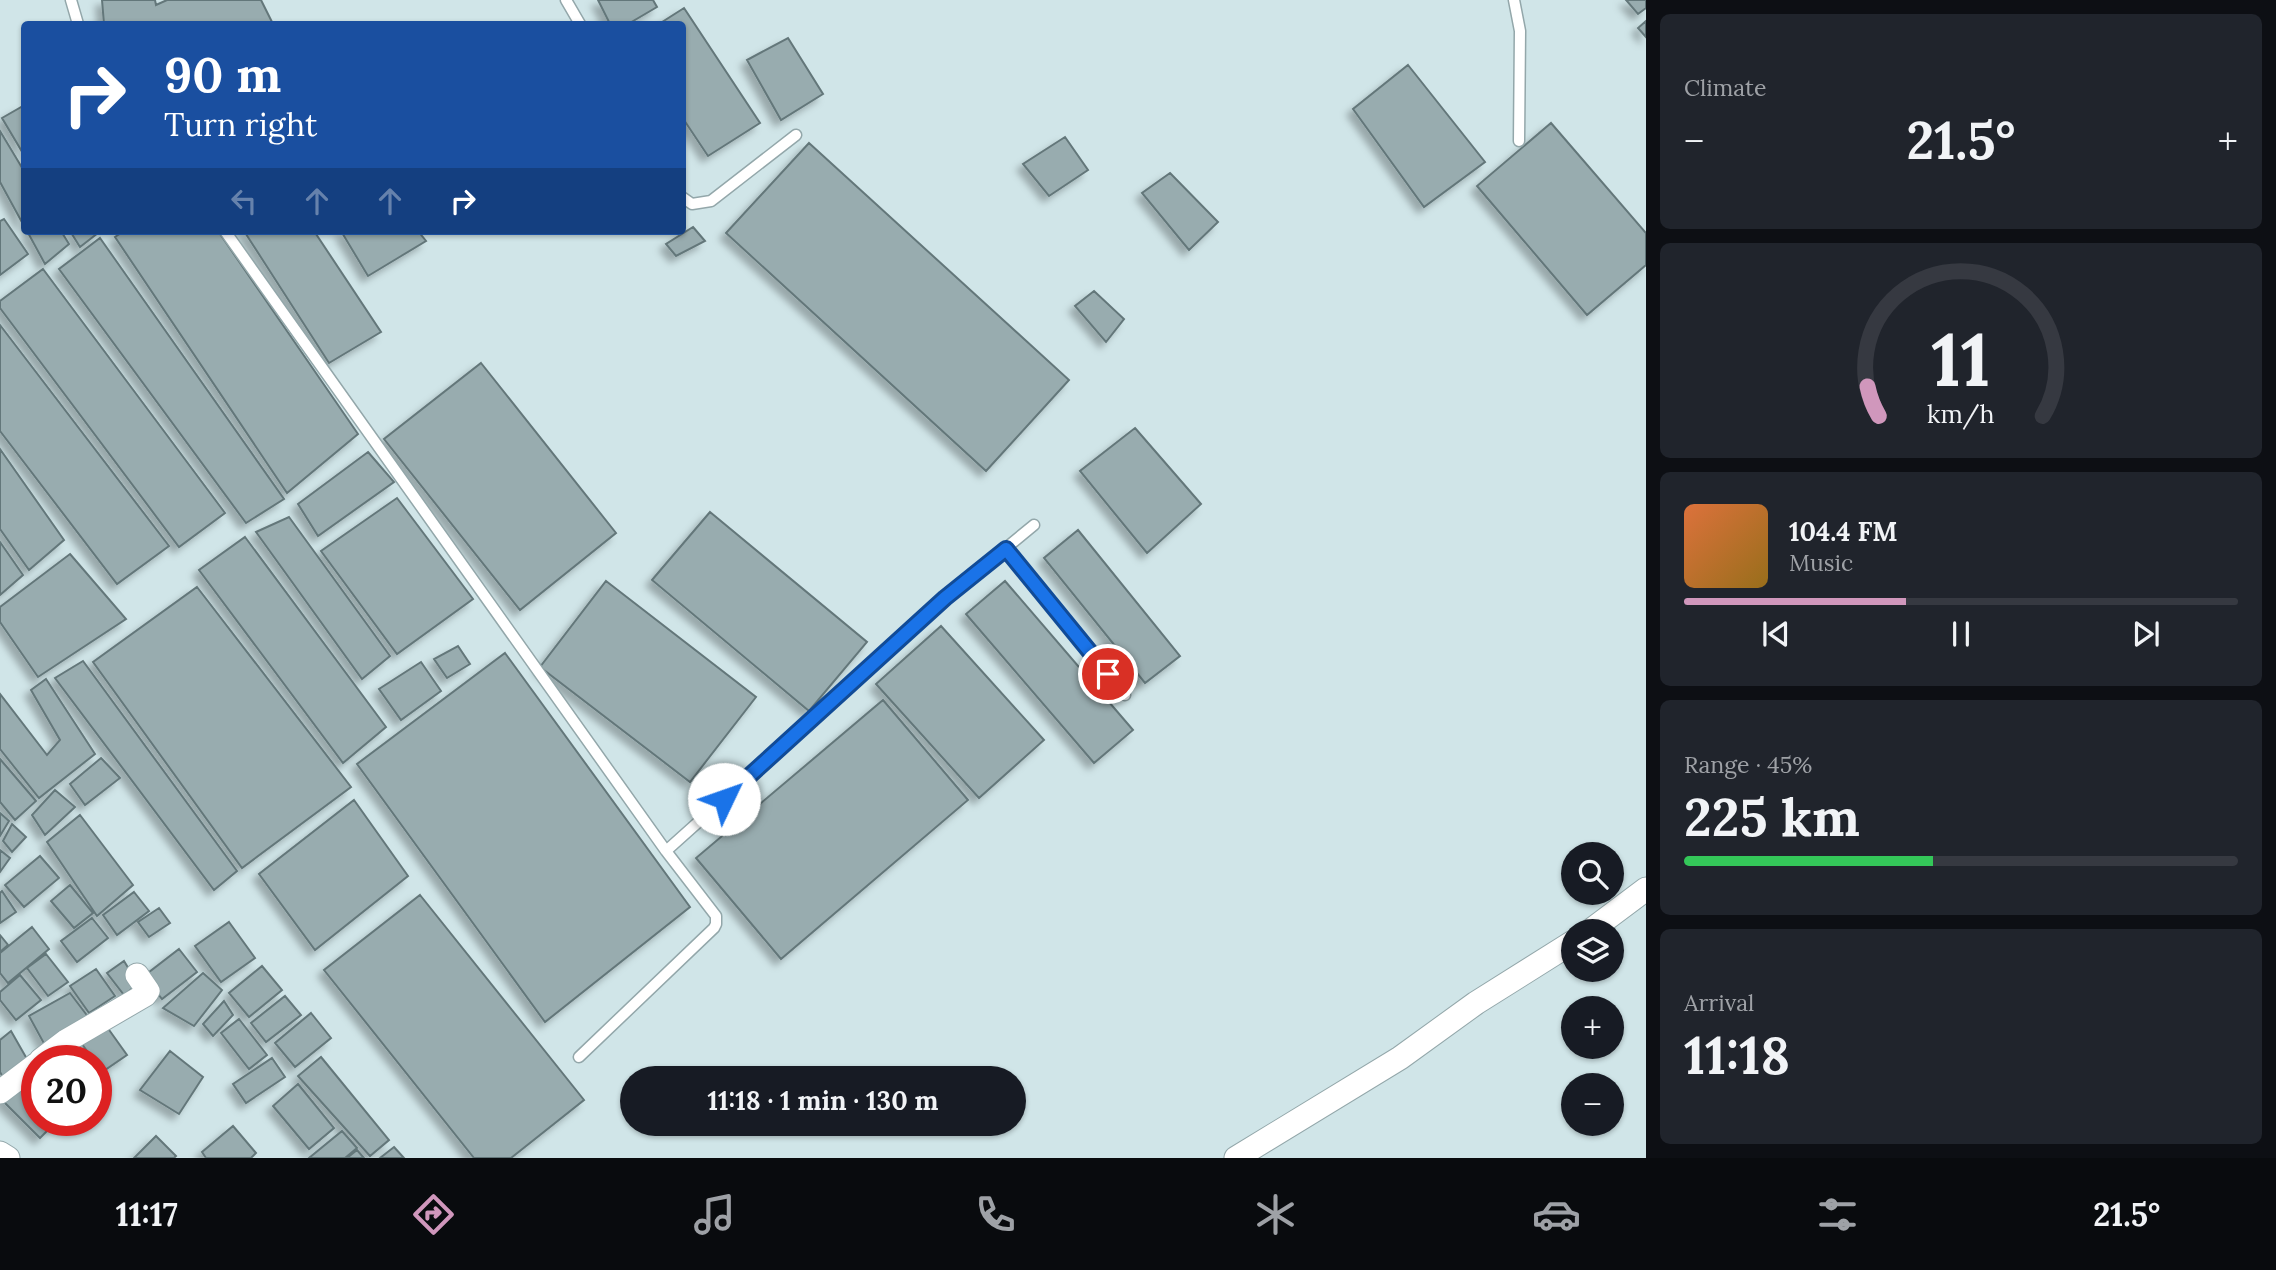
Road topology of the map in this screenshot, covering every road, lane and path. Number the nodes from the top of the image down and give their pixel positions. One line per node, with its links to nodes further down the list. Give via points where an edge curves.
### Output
1 (71, 0): 4 (lane)
2 (566, 0): 5 (lane)
3 (1514, 0): 7 (lane, via 1520,31)
4 (77, 21)
5 (578, 21)
6 (796, 135): 8 (lane, via 711,201 692,204)
7 (1519, 141)
8 (686, 200)
9 (228, 235): 13 (lane)
10 (1034, 525): 11 (lane)
11 (1006, 549): 12 (lane); 13 (lane, via 945,598)
12 (1125, 695)
13 (666, 850): 19 (lane, via 716,916 716,924)
14 (1646, 889): 15 (street)
15 (1606, 919)
16 (1561, 950): 24 (street, via 1400,1058)
17 (137, 975): 18 (street, via 148,991 145,995)
18 (61, 1045)
19 (579, 1057)
20 (21, 1076): 21 (street)
21 (0, 1092)
22 (0, 1153): 23 (street)
23 (8, 1158)
24 (1236, 1158)

